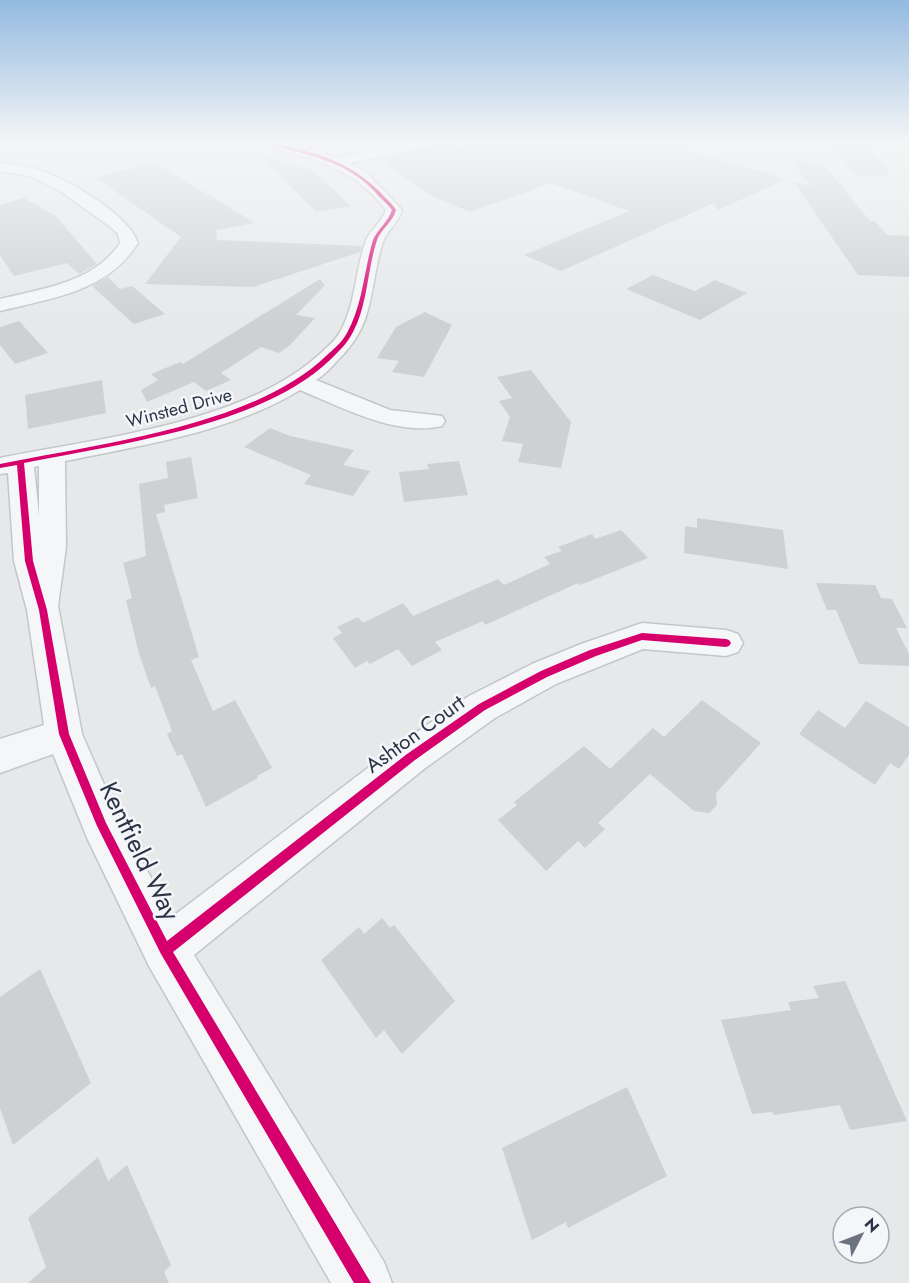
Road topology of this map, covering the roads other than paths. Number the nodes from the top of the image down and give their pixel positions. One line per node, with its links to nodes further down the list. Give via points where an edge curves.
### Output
1 (86, 202): 5 (street, via 126,233 129,243 117,261 94,276 57,290)
2 (375, 202): 4 (street, Winsted Drive)
3 (389, 202): 4 (street, Winsted Drive, via 393,218)
4 (373, 223): 6 (street, Winsted Drive, via 354,323 343,344)
5 (0, 305)
6 (299, 381): 7 (street, via 386,417); 8 (street, Winsted Drive, via 258,402 206,421)
7 (433, 421)
8 (52, 455): 9 (street, Winsted Drive); 10 (street, Kentfield Way, via 55,515)
9 (10, 464): 10 (street, Kentfield Way)
10 (43, 610): 12 (street, Kentfield Way)
11 (726, 643): 14 (street, Ashton Court, via 642,636 544,674 492,702 411,757)
12 (64, 734): 13 (street); 14 (street, Kentfield Way, via 102,826)
13 (0, 756)
14 (165, 950): 15 (street, Kentfield Way)
15 (363, 1283)

